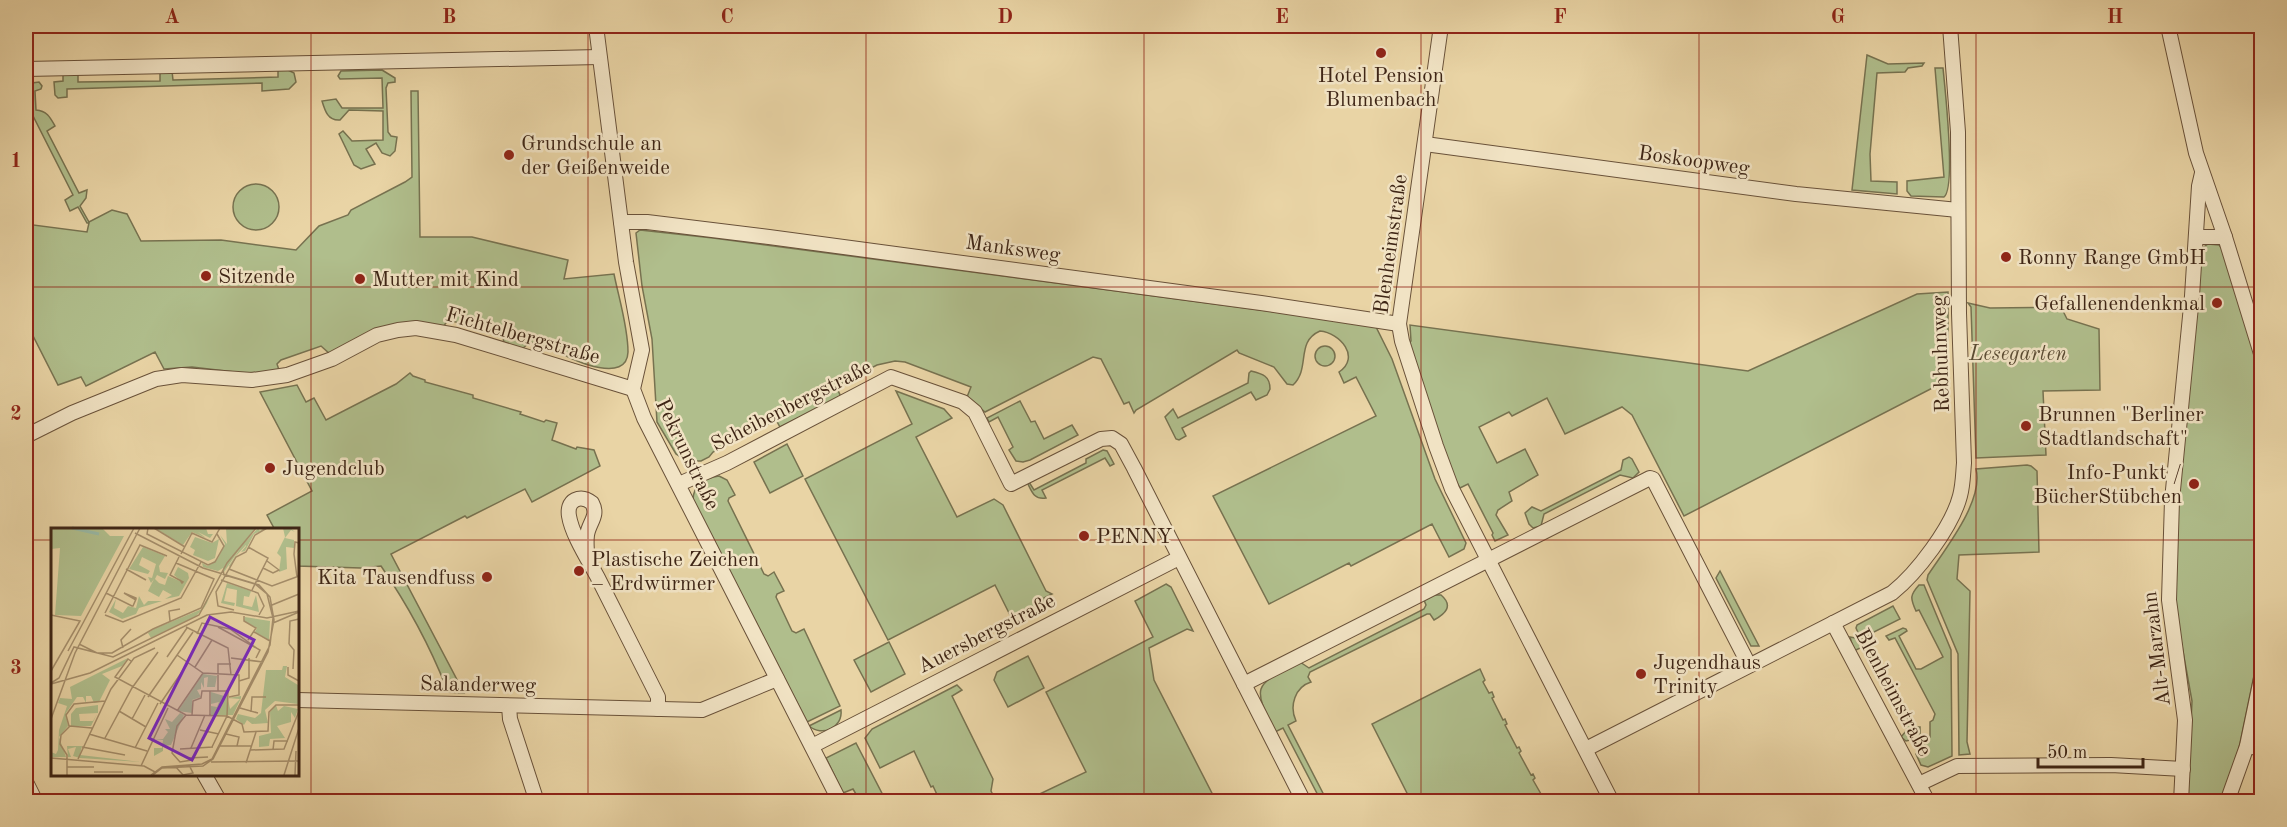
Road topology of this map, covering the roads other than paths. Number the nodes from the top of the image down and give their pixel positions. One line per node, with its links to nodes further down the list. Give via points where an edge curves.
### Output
1 (596, 26): 5 (street, Pekrunstraße)
2 (1441, 26): 7 (street, Blenheimstraße)
3 (1950, 26): 9 (street, Rebhuhnweg, via 1958,132)
4 (2168, 26): 8 (street, Alt-Marzahn)
5 (599, 57): 6 (street); 10 (street, Pekrunstraße)
6 (26, 69)
7 (1425, 144): 9 (street, Boskoopweg, via 1796,194); 13 (street, Blenheimstraße)
8 (2202, 173): 11 (street, Alt-Marzahn); 12 (street, Alt-Marzahn)
9 (1958, 210): 21 (street, Rebhuhnweg, via 1964,463 1960,499 1935,545 1904,583)
10 (621, 222): 13 (street, Manksweg, via 769,237); 15 (street, Pekrunstraße, via 642,350)
11 (2196, 237): 12 (street); 33 (street, Alt-Marzahn, via 2172,500 2169,600 2186,720)
12 (2225, 237): 14 (street, Alt-Marzahn)
13 (1399, 324): 20 (street, Blenheimstraße, via 1445,471)
14 (2262, 357)
15 (633, 389): 16 (street, Fichtelbergstraße, via 456,335 416,328 377,335 332,359 287,375 252,380 182,375 156,380); 17 (street, Pekrunstraße)
16 (26, 436)
17 (679, 484): 19 (street, Scheibenbergstraße, via 891,377 963,402 975,412 1011,484 1101,439 1112,438 1121,444); 24 (street, Pekrunstraße)
18 (586, 555): 28 (street, via 658,697)
19 (1179, 558): 25 (street); 29 (street, Auersbergstraße)
20 (1489, 560): 22 (street, via 1653,479); 25 (street); 31 (street, Blenheimstraße)
21 (1833, 623): 22 (street, Blenheimstraße); 36 (street, Blenheimstraße)
22 (1749, 665): 31 (street, Blenheimstraße)
23 (2262, 674): 30 (street)
24 (777, 679): 28 (street, Salanderweg, via 702,710); 29 (street, Pekrunstraße)
25 (1244, 684): 41 (street)
26 (298, 700): 27 (street, Salanderweg)
27 (509, 706): 28 (street, Salanderweg); 39 (street)
28 (658, 709)
29 (812, 746): 40 (street, Pekrunstraße)
30 (2247, 746): 32 (street); 45 (street)
31 (1586, 749): 42 (street, Blenheimstraße)
32 (2262, 749)
33 (2183, 769): 36 (street, via 2111,765 1957,766); 44 (street, Alt-Marzahn)
34 (205, 776): 38 (street)
35 (26, 782): 37 (street)
36 (1919, 784): 43 (street, Blenheimstraße)
37 (33, 800)
38 (220, 801)
39 (537, 801)
40 (840, 801)
41 (1304, 801)
42 (1612, 801)
43 (1928, 801)
44 (2181, 801)
45 (2227, 801)

